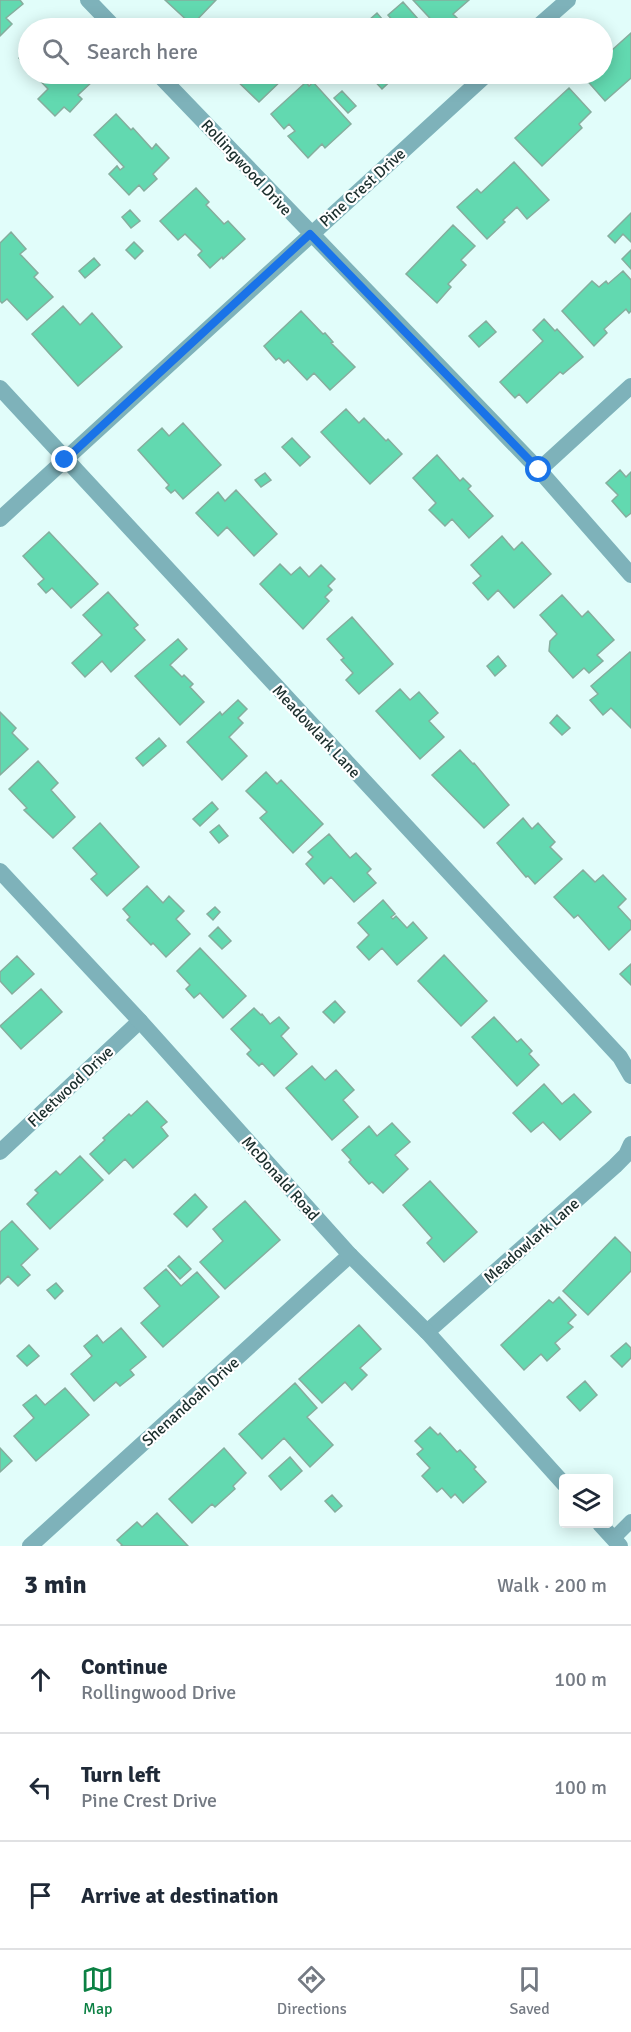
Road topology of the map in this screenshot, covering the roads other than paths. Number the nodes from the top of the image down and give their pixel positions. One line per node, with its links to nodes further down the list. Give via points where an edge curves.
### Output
1 (88, 0): 3 (street)
2 (568, 0): 4 (street)
3 (106, 18)
4 (547, 18)
5 (168, 84): 7 (street, Rollingwood Drive)
6 (476, 84): 7 (street, Pine Crest Drive)
7 (310, 234): 10 (street, Pine Crest Drive); 11 (street, Rollingwood Drive)
8 (631, 386): 11 (street)
9 (0, 388): 10 (street, Meadowlark Lane)
10 (65, 460): 12 (street, Pine Crest Drive); 16 (street, Meadowlark Lane, via 620,1058)
11 (539, 470): 13 (street, Rollingwood Drive)
12 (0, 519)
13 (631, 575)
14 (0, 872): 15 (street, McDonald Road)
15 (141, 1021): 18 (street, Fleetwood Drive); 19 (street, McDonald Road)
16 (631, 1076)
17 (631, 1144): 20 (street, Meadowlark Lane, via 615,1166)
18 (0, 1152)
19 (350, 1255): 20 (street, McDonald Road); 25 (street, Shenandoah Drive)
20 (427, 1332): 21 (street, McDonald Road)
21 (559, 1478)
22 (631, 1521): 24 (lane)
23 (604, 1528): 24 (street)
24 (617, 1542)
25 (30, 1546)

